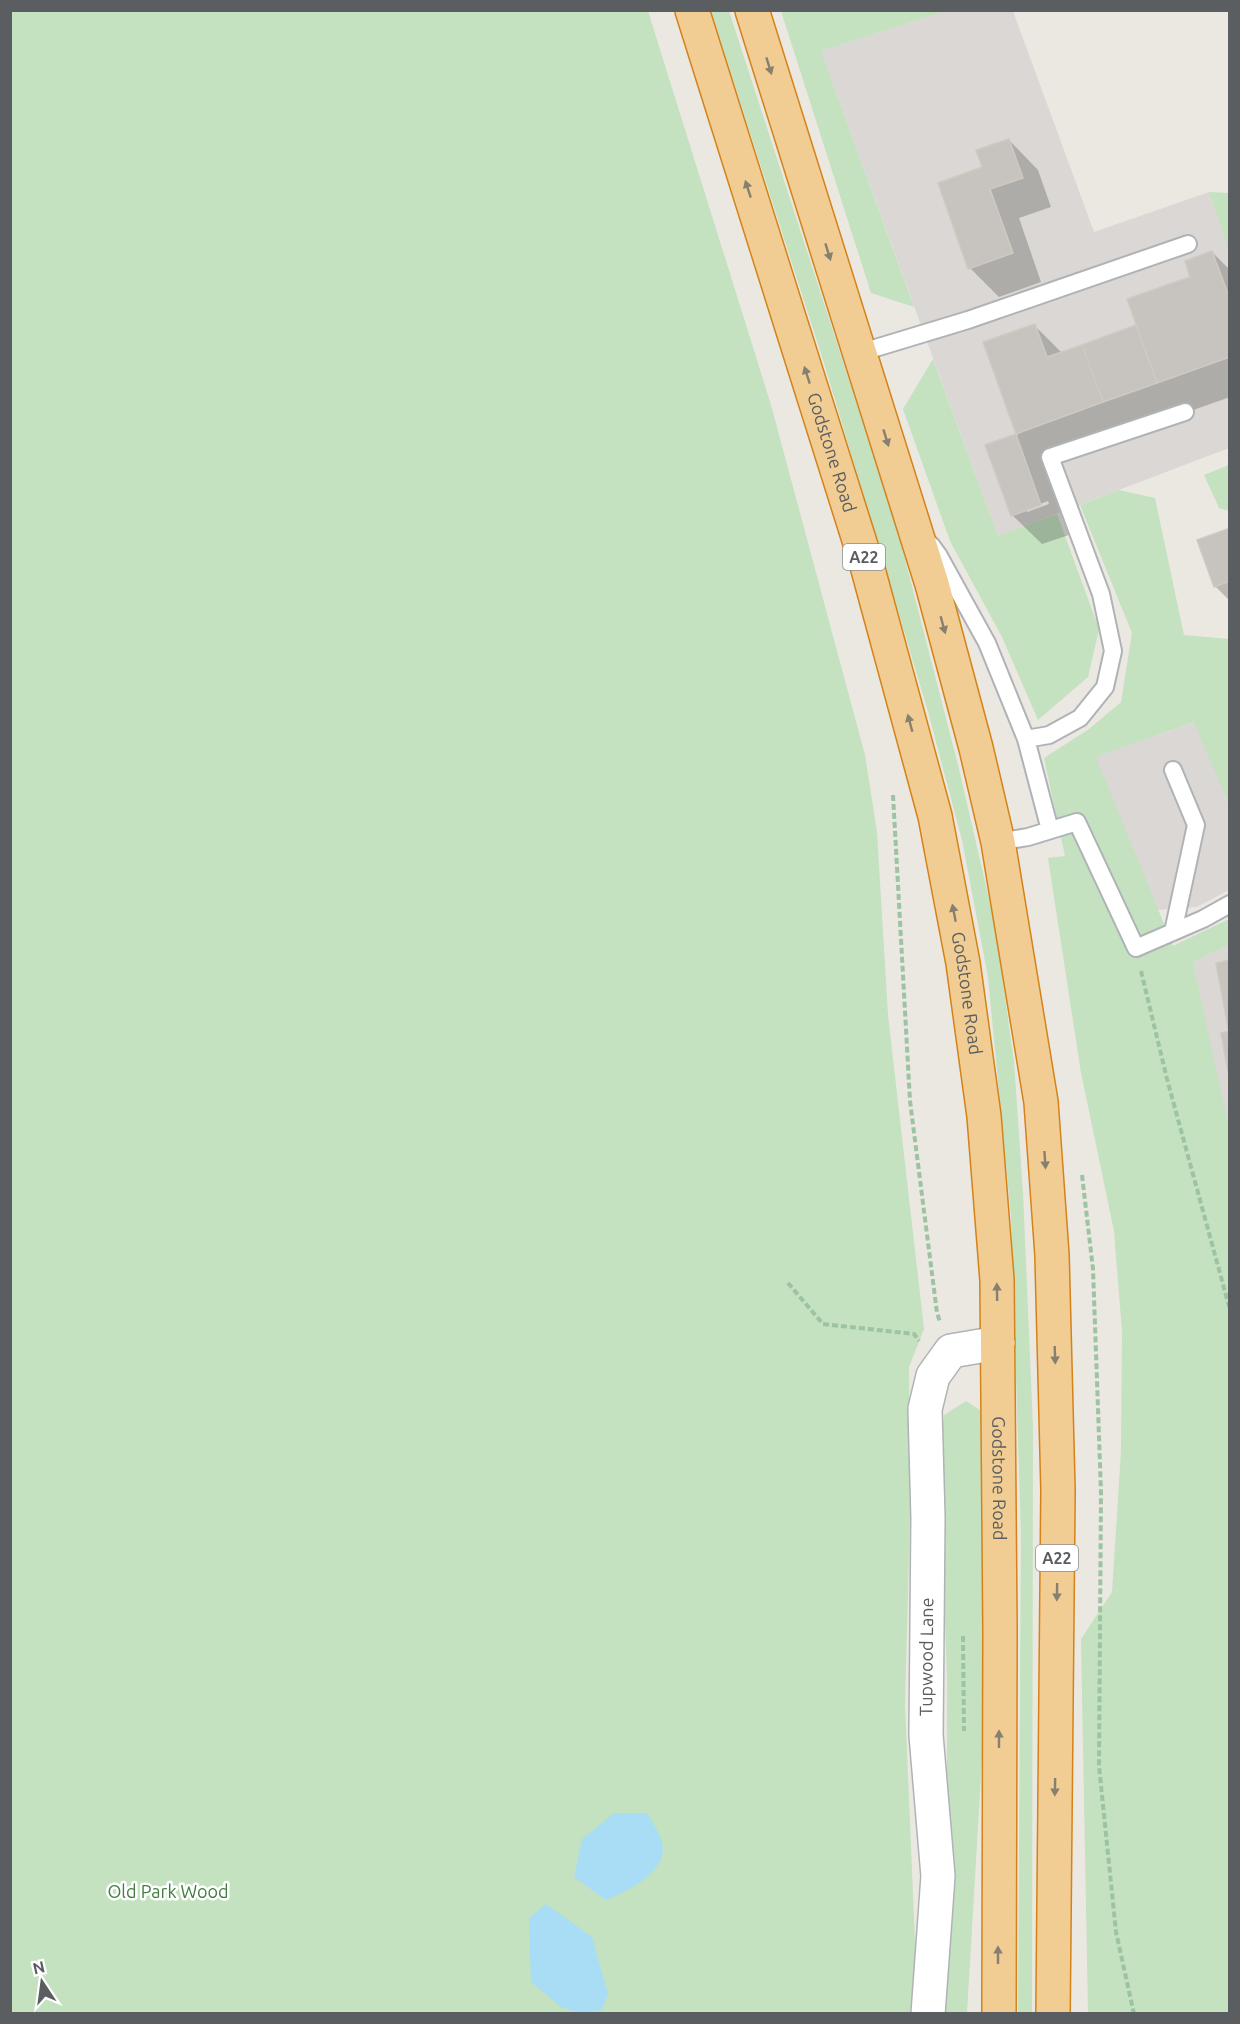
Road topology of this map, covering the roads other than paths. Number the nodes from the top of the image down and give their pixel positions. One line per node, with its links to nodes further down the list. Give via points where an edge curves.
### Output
1 (692, 10): 13 (highway, Godstone Road / A22, one-way to 1, via 984,1116 963,963 935,816 866,562)
2 (752, 10): 4 (highway, A22, one-way to 4)
3 (1188, 244): 4 (lane, via 968,320)
4 (859, 352): 6 (highway, A22, one-way to 6)
5 (1185, 412): 7 (lane, via 1050,457 1101,594 1113,651 1105,687 1080,718 1049,735)
6 (911, 518): 7 (lane, via 939,556 987,643); 10 (highway, A22, one-way to 10, via 932,584)
7 (1026, 739): 9 (lane)
8 (1173, 770): 12 (lane, via 1197,825)
9 (1050, 830): 10 (lane); 12 (lane, via 1077,822 1136,948)
10 (998, 842): 16 (highway, A22, one-way to 16, via 1041,1102 1052,1256 1058,1490)
11 (1230, 904): 12 (lane)
12 (1173, 932)
13 (998, 1343): 14 (street, Tupwood Lane, via 945,1359 933,1376 925,1409 926,1735 938,1876); 15 (highway, Godstone Road / A22, one-way to 13)
14 (928, 2013)
15 (999, 2013)
16 (1053, 2013)

